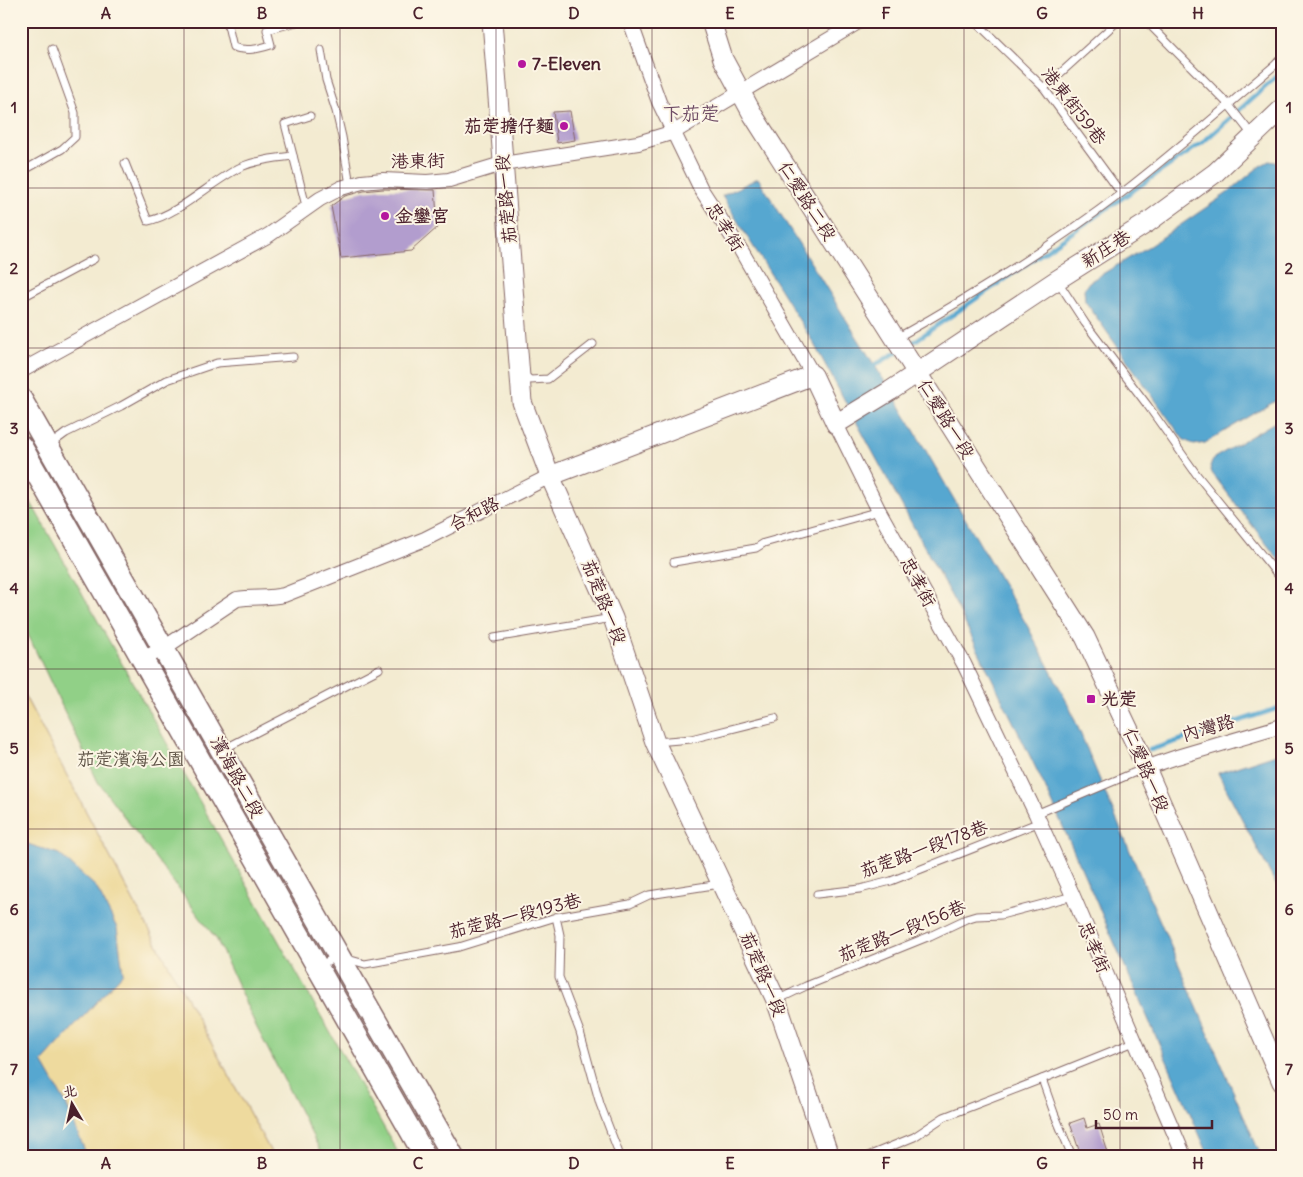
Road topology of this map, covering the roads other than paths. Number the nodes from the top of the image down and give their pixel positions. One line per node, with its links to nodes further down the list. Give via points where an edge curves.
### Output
1 (227, 21): 2 (lane, via 233,47 240,50 258,50 270,45 267,30)
2 (300, 21)
3 (492, 21): 22 (street, 茄萣路一段)
4 (630, 21): 18 (street, 忠孝街, via 659,102)
5 (711, 21): 14 (street, 仁愛路二段, via 724,59)
6 (860, 21): 14 (street, 港東街)
7 (975, 21): 13 (lane, 港東街59巷)
8 (1118, 21): 13 (lane)
9 (1146, 21): 15 (lane)
10 (52, 49): 23 (lane, via 75,113 75,137 62,149)
11 (321, 50): 24 (lane)
12 (1282, 58): 15 (lane)
13 (1044, 88): 25 (lane, 港東街59巷)
14 (741, 93): 18 (street, 港東街); 31 (street, 仁愛路二段)
15 (1228, 104): 19 (lane); 25 (lane, via 1175,152)
16 (1282, 109): 19 (street, 新庄巷)
17 (310, 116): 20 (lane, via 285,124)
18 (674, 132): 22 (street, 港東街, via 638,143); 35 (street, 忠孝街, via 701,189)
19 (1254, 136): 28 (street, 新庄巷, via 1215,173 1146,223)
20 (294, 156): 21 (lane, via 263,160 242,167 177,208 148,221); 26 (lane)
21 (125, 163)
22 (502, 164): 24 (street, 港東街, via 449,180 383,180); 33 (street, 茄萣路一段)
23 (21, 172)
24 (350, 185): 26 (street, 港東街, via 320,199)
25 (1121, 193): 31 (lane, via 962,300)
26 (307, 210): 34 (street, 港東街, via 249,247)
27 (94, 260): 29 (lane)
28 (1057, 280): 31 (street, 新庄巷); 43 (lane, via 1197,476)
29 (21, 298)
30 (593, 344): 33 (lane, via 548,379 530,380)
31 (905, 354): 37 (street, 新庄巷, via 890,391); 53 (street, 仁愛路一段, via 1085,637)
32 (293, 358): 39 (lane, via 217,363 167,380)
33 (520, 370): 40 (street, 茄萣路一段, via 522,402)
34 (21, 371)
35 (814, 375): 37 (street, 忠孝街); 40 (street, 合和路)
36 (21, 399): 39 (main road, 濱海路二段)
37 (843, 420): 41 (street, 忠孝街)
38 (21, 446): 47 (main road, 濱海路二段)
39 (48, 446): 46 (main road, 濱海路二段)
40 (550, 476): 44 (street, 茄萣路一段); 46 (street, 合和路, via 425,539 284,595 237,599)
41 (880, 511): 42 (lane, via 764,543 756,548); 54 (street, 忠孝街)
42 (674, 562)
43 (1282, 580)
44 (613, 618): 45 (lane); 51 (street, 茄萣路一段)
45 (494, 638)
46 (164, 648): 47 (street, 合和路); 52 (main road, 濱海路二段)
47 (143, 660): 60 (main road, 濱海路二段)
48 (380, 669): 52 (lane)
49 (775, 718): 51 (lane, via 691,738)
50 (1282, 726): 53 (street, 內灣路)
51 (655, 742): 55 (street, 茄萣路一段)
52 (222, 750): 59 (main road, 濱海路二段)
53 (1145, 768): 54 (lane, 茄萣路一段178巷); 64 (street, 仁愛路一段)
54 (1042, 815): 56 (lane, 茄萣路一段178巷, via 891,881 860,889); 57 (street, 忠孝街)
55 (722, 883): 58 (lane, 茄萣路一段193巷, via 649,895 606,910); 61 (street, 茄萣路一段)
56 (817, 894)
57 (1073, 896): 61 (lane, 茄萣路一段156巷, via 1001,915 966,919); 62 (street, 忠孝街)
58 (556, 917): 59 (lane, 茄萣路一段193巷, via 459,947 365,964); 67 (lane, via 560,935 559,977)
59 (338, 956): 60 (lane); 66 (main road, 濱海路二段)
60 (317, 967): 65 (main road, 濱海路二段)
61 (776, 1000): 68 (street, 茄萣路一段)
62 (1134, 1042): 63 (lane); 71 (street, 忠孝街)
63 (1042, 1079): 69 (lane, via 944,1117 914,1137); 70 (lane)
64 (1282, 1082)
65 (425, 1156)
66 (452, 1156)
67 (620, 1156)
68 (829, 1156)
69 (868, 1156)
70 (1072, 1156)
71 (1184, 1156)

